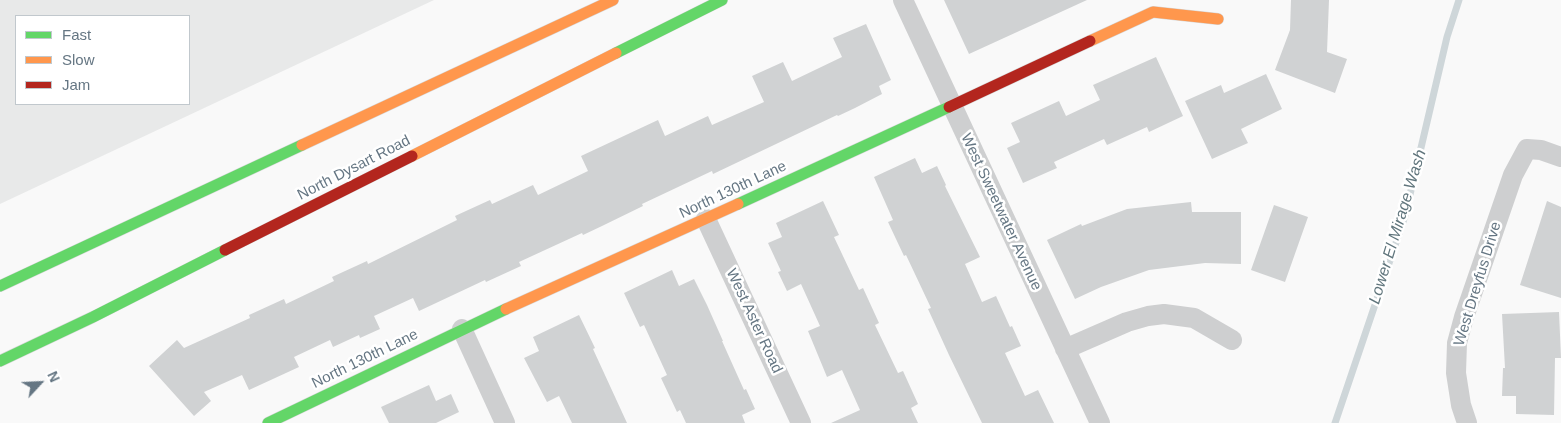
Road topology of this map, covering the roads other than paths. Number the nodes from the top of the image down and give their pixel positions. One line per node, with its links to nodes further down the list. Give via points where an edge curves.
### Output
1 (613, 0): 8 (main road)
2 (722, 0): 12 (main road, North Dysart Road)
3 (903, 0): 5 (street, West Sweetwater Avenue)
4 (1218, 19): 5 (main road, North 130th Lane, via 1153,12)
5 (952, 105): 7 (main road, North 130th Lane); 11 (street, West Sweetwater Avenue)
6 (1561, 158): 17 (street, West Dreyfus Drive, via 1542,150 1527,149 1513,175 1457,343 1456,373)
7 (706, 219): 9 (main road, North 130th Lane); 15 (street, West Aster Road)
8 (0, 286)
9 (462, 330): 13 (main road, North 130th Lane); 14 (street)
10 (1232, 340): 11 (street, via 1194,318 1164,314 1127,322)
11 (1065, 349): 16 (street, West Sweetwater Avenue)
12 (0, 361)
13 (268, 423)
14 (505, 423)
15 (801, 423)
16 (1100, 423)
17 (1466, 423)

